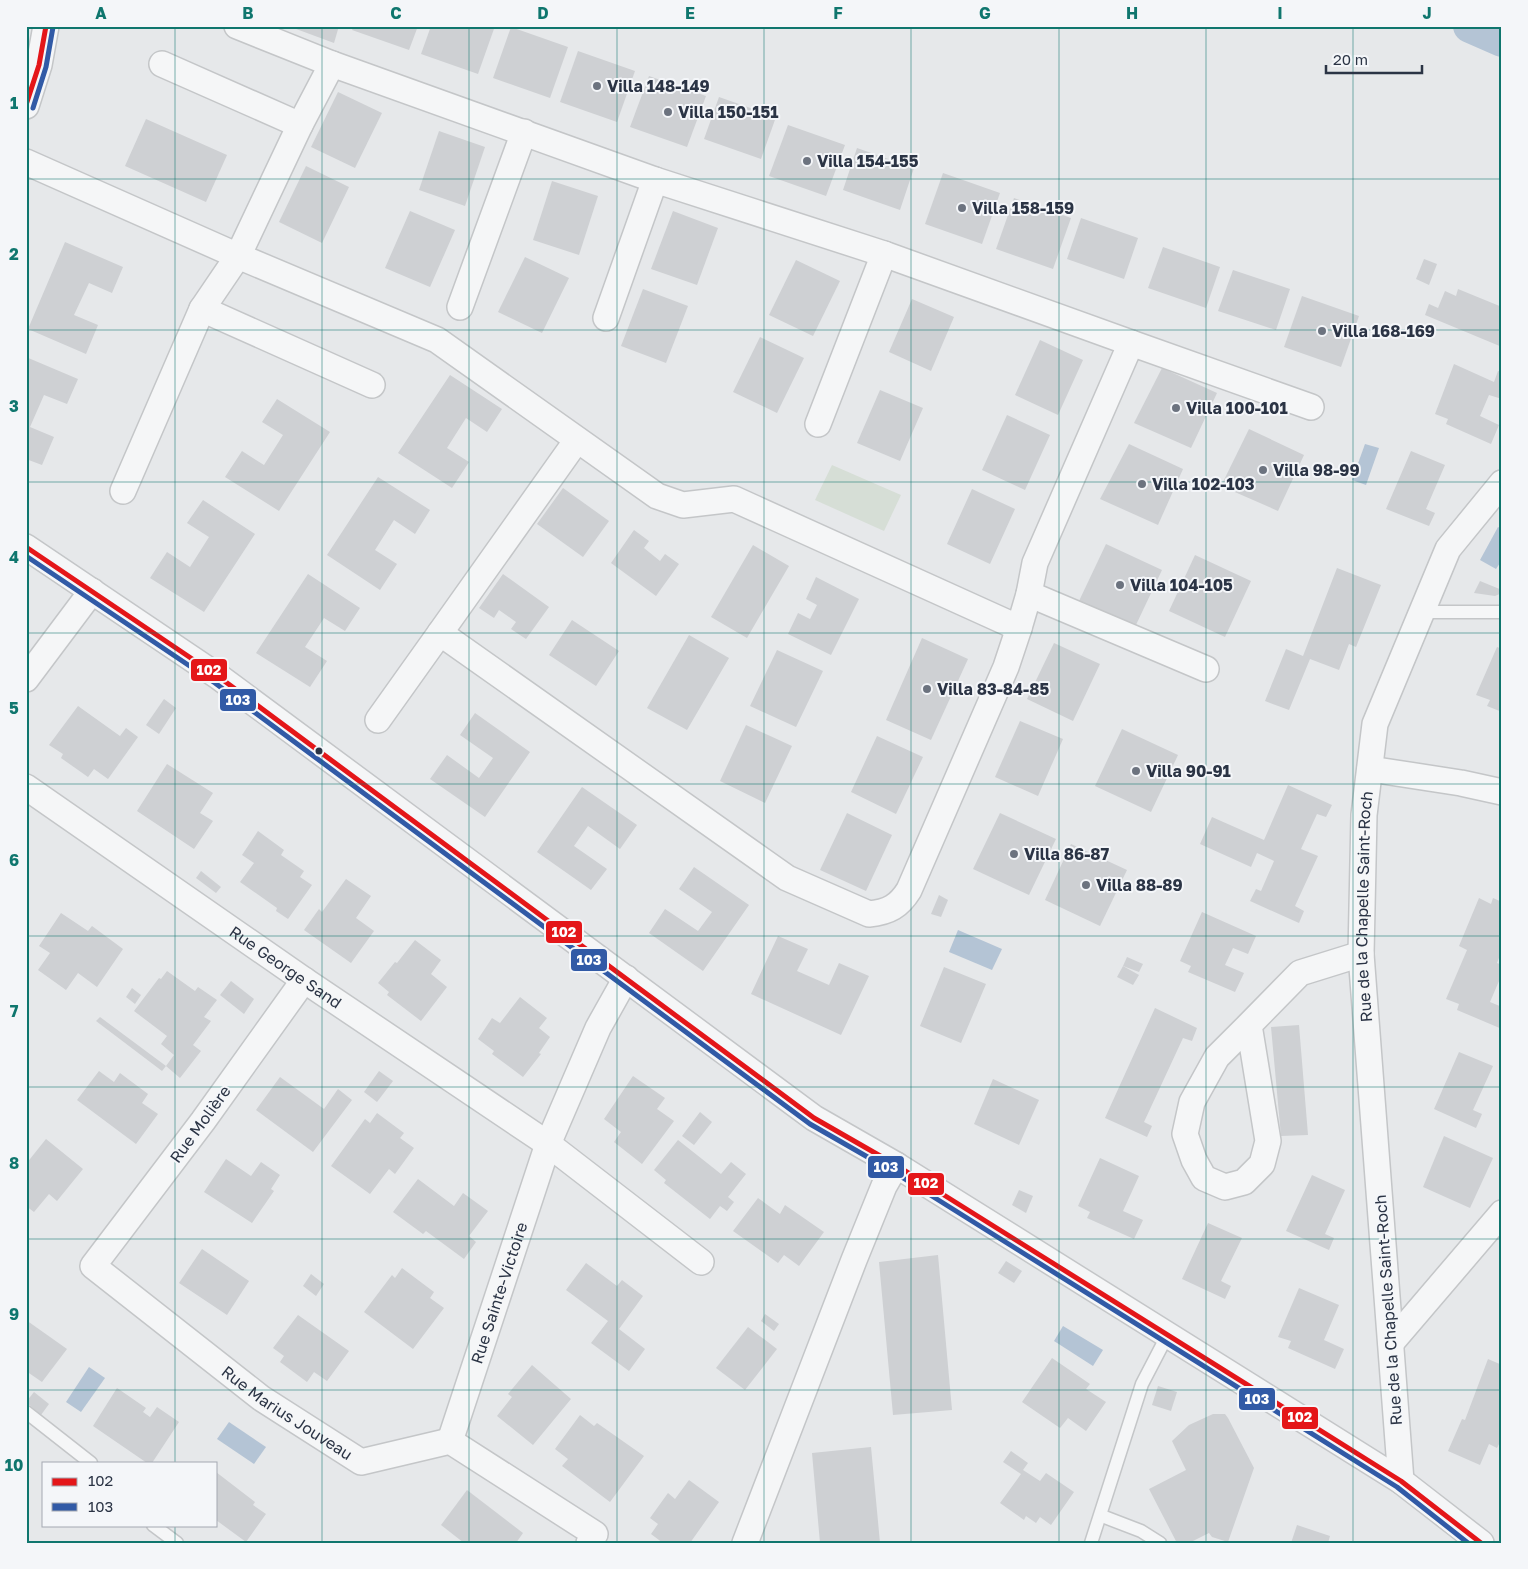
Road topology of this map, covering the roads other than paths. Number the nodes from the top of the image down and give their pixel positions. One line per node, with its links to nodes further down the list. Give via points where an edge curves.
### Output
1 (46, 26): 5 (street, via 39,65)
2 (237, 26): 4 (street)
3 (162, 64): 6 (street)
4 (332, 64): 6 (street); 7 (street)
5 (26, 106)
6 (300, 125): 11 (street)
7 (524, 132): 9 (street); 12 (street)
8 (26, 162): 11 (street)
9 (655, 180): 10 (street); 14 (street)
10 (884, 254): 15 (street); 18 (street)
11 (238, 256): 13 (street); 19 (street, via 437,340)
12 (460, 307)
13 (202, 309): 16 (street); 21 (street)
14 (606, 318)
15 (1131, 343): 17 (street); 24 (street, via 1035,563)
16 (372, 385)
17 (1311, 407)
18 (818, 424)
19 (577, 440): 27 (street, via 656,496 683,505 734,499); 28 (street)
20 (1502, 483): 25 (street, Rue de la Chapelle Saint-Roch, via 1448,549)
21 (123, 491)
22 (26, 547): 23 (street)
23 (92, 591): 30 (street); 36 (street, via 219,677)
24 (1029, 594): 27 (street); 29 (street)
25 (1422, 612): 26 (lane); 32 (street, Rue de la Chapelle Saint-Roch, via 1376,724)
26 (1502, 612)
27 (1019, 628): 28 (street, via 1006,667 910,890 901,903 884,913 869,914 787,878)
28 (440, 633): 31 (street)
29 (1206, 669)
30 (26, 679)
31 (378, 720)
32 (1370, 769): 34 (street); 35 (street, Rue de la Chapelle Saint-Roch, via 1364,815)
33 (26, 788): 37 (street, Rue George Sand)
34 (1502, 792)
35 (1361, 954): 38 (street, via 1300,973); 45 (street, Rue de la Chapelle Saint-Roch)
36 (626, 978): 39 (street, Rue Sainte-Victoire, via 598,1028); 40 (street, via 814,1118)
37 (304, 980): 39 (street, Rue George Sand); 43 (street, Rue Molière)
38 (1248, 1025): 38 (street, via 1268,1141 1262,1164 1244,1182 1225,1187 1204,1178 1185,1134 1192,1102 1217,1057)
39 (548, 1144): 42 (street, Rue George Sand); 47 (street, Rue Sainte-Victoire)
40 (896, 1165): 44 (street); 54 (street, via 854,1260)
41 (1502, 1213): 45 (street)
42 (701, 1262)
43 (93, 1266): 47 (street, Rue Marius Jouveau, via 261,1398 361,1462)
44 (1168, 1334): 49 (street); 50 (lane, via 1142,1384)
45 (1391, 1343): 49 (street, Rue de la Chapelle Saint-Roch)
46 (26, 1412): 48 (lane)
47 (450, 1440): 53 (street, via 595,1534)
48 (90, 1462)
49 (1401, 1482): 57 (street)
50 (1102, 1516): 55 (lane); 56 (lane, via 1141,1531)
51 (154, 1526): 52 (lane)
52 (177, 1543)
53 (589, 1543)
54 (746, 1543)
55 (1092, 1543)
56 (1160, 1543)
57 (1482, 1543)

